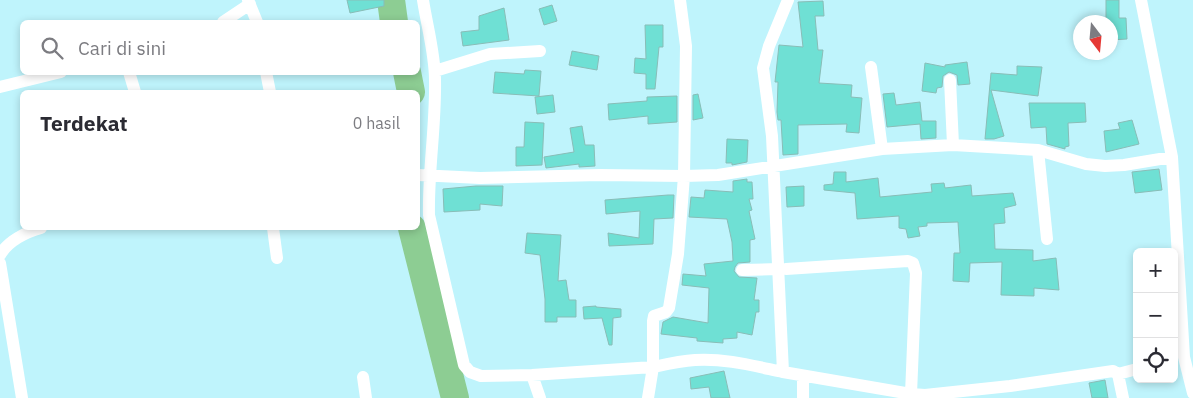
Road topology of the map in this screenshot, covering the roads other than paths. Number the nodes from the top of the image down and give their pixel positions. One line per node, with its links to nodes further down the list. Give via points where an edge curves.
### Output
1 (423, 0): 10 (street)
2 (680, 0): 24 (street, via 686,46)
3 (788, 0): 22 (street, via 763,68)
4 (1141, 0): 21 (street)
5 (249, 2): 6 (street); 7 (street)
6 (226, 20)
7 (256, 20)
8 (540, 51): 10 (street, via 490,54)
9 (871, 67): 19 (street)
10 (435, 71): 23 (street, via 434,132)
11 (49, 75): 15 (street)
12 (130, 75): 16 (street)
13 (267, 75): 17 (street)
14 (950, 80): 18 (street)
15 (0, 87)
16 (134, 90)
17 (270, 90)
18 (953, 145): 19 (street); 20 (street)
19 (882, 150): 22 (street)
20 (1038, 150): 21 (street, via 1105,166); 27 (street)
21 (1172, 157): 33 (street)
22 (773, 167): 24 (street); 31 (street)
23 (423, 175): 24 (street, via 480,178); 38 (street, via 429,215 464,365 470,372 481,376)
24 (684, 176): 34 (street, via 678,254 669,308 654,316)
25 (37, 230): 28 (street, via 12,242)
26 (273, 230): 29 (street)
27 (1047, 239)
28 (0, 255)
29 (277, 258)
30 (0, 263): 44 (street)
31 (782, 269): 32 (street); 36 (street); 42 (street, via 913,263 916,273)
32 (742, 270)
33 (1179, 358): 41 (street)
34 (652, 367): 36 (street, via 704,360); 38 (street); 47 (street)
35 (1133, 370): 37 (street)
36 (783, 372): 39 (street)
37 (1118, 374): 43 (street, via 1113,371); 49 (street)
38 (532, 375): 46 (street)
39 (803, 376): 42 (street); 48 (street)
40 (363, 377): 45 (street)
41 (1193, 393)
42 (911, 394): 43 (street)
43 (925, 396)
44 (22, 398)
45 (366, 398)
46 (540, 398)
47 (648, 398)
48 (803, 398)
49 (1123, 398)

